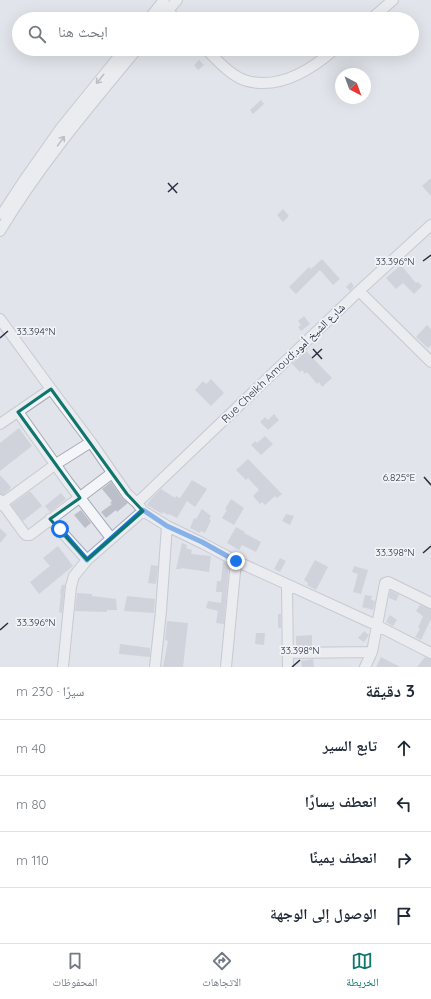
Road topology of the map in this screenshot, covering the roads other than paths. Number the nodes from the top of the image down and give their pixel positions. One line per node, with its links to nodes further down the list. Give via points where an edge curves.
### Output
1 (164, 0): 4 (street)
2 (177, 0): 5 (street)
3 (393, 0): 6 (street)
4 (155, 12)
5 (167, 12)
6 (379, 12)
7 (119, 56): 11 (street, one-way to 11, via 61,128)
8 (131, 56): 13 (street, one-way to 8, via 28,186 67,133)
9 (213, 56): 10 (street, via 242,80 262,84 285,80)
10 (327, 56)
11 (0, 218)
12 (431, 225): 14 (street, Rue Cheikh Amoud;شارع الشيخ أمود)
13 (0, 231)
14 (359, 291): 16 (street); 25 (street, Rue Cheikh Amoud;شارع الشيخ أمود)
15 (0, 319): 17 (street)
16 (431, 362)
17 (51, 389): 18 (street); 20 (street)
18 (18, 412): 19 (street); 21 (street)
19 (0, 424)
20 (91, 442): 21 (street); 22 (street)
21 (56, 464): 23 (street); 24 (street)
22 (112, 473): 23 (street); 25 (street, via 126,494)
23 (80, 498): 26 (street); 28 (street)
24 (1, 503): 26 (street, via 26,535 30,535)
25 (140, 507): 27 (street); 28 (street, Rue Cheikh Amoud;شارع الشيخ أمود)
26 (50, 519): 29 (street)
27 (167, 526): 30 (street); 38 (street)
28 (111, 538): 29 (street, Rue Cheikh Amoud;شارع الشيخ أمود)
29 (87, 560): 37 (street, Rue Cheikh Amoud;شارع الشيخ أمود, via 74,576 71,586)
30 (236, 561): 31 (street); 39 (street)
31 (287, 585): 33 (street); 35 (street)
32 (431, 603): 33 (street, via 388,582 385,583)
33 (376, 625): 34 (street); 36 (street)
34 (372, 652): 35 (street); 41 (street)
35 (288, 653): 40 (street)
36 (431, 653)
37 (64, 667)
38 (155, 667)
39 (226, 667)
40 (288, 667)
41 (365, 667)

